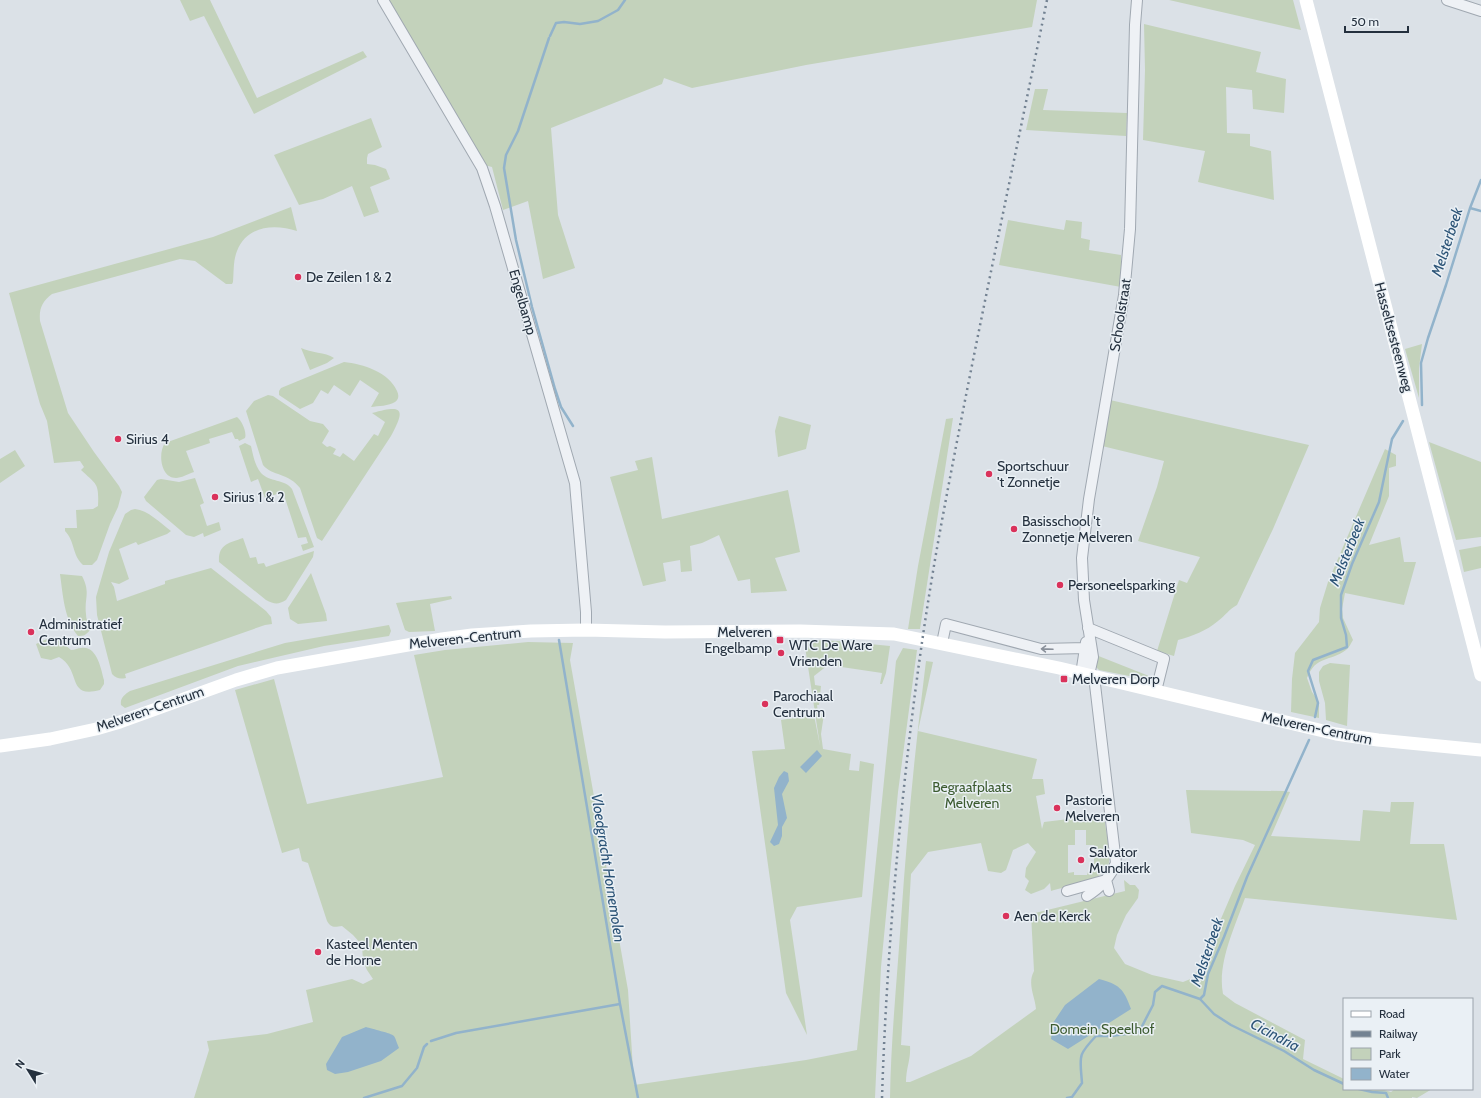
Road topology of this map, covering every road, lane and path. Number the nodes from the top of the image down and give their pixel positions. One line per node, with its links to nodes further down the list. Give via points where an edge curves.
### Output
1 (383, 0): 7 (street, Engelbamp, via 482,168 495,206 575,483)
2 (1137, 0): 6 (street, Schoolstraat, via 1130,229 1124,296 1089,498 1082,558)
3 (1306, 0): 11 (main road, Hasseltsesteenweg)
4 (1447, 0): 5 (street)
5 (1481, 11)
6 (1088, 628): 9 (street, Schoolstraat); 10 (street, Schoolstraat, via 1093,657); 12 (street, via 1164,659)
7 (586, 630): 8 (main road, Melveren-Centrum, via 894,634); 13 (main road, Melveren-Centrum, via 472,635 277,668 96,729)
8 (942, 643): 9 (street, one-way to 8, via 1041,649 946,624); 10 (main road, Melveren-Centrum)
9 (1086, 648): 10 (street, Schoolstraat)
10 (1088, 675): 12 (main road, Melveren-Centrum); 15 (street, via 1116,863)
11 (1481, 675)
12 (1156, 691): 14 (main road, Melveren-Centrum, via 1357,738)
13 (0, 746)
14 (1481, 750)
15 (1106, 880): 16 (street); 17 (street); 18 (street)
16 (1067, 891)
17 (1109, 891)
18 (1087, 896)

